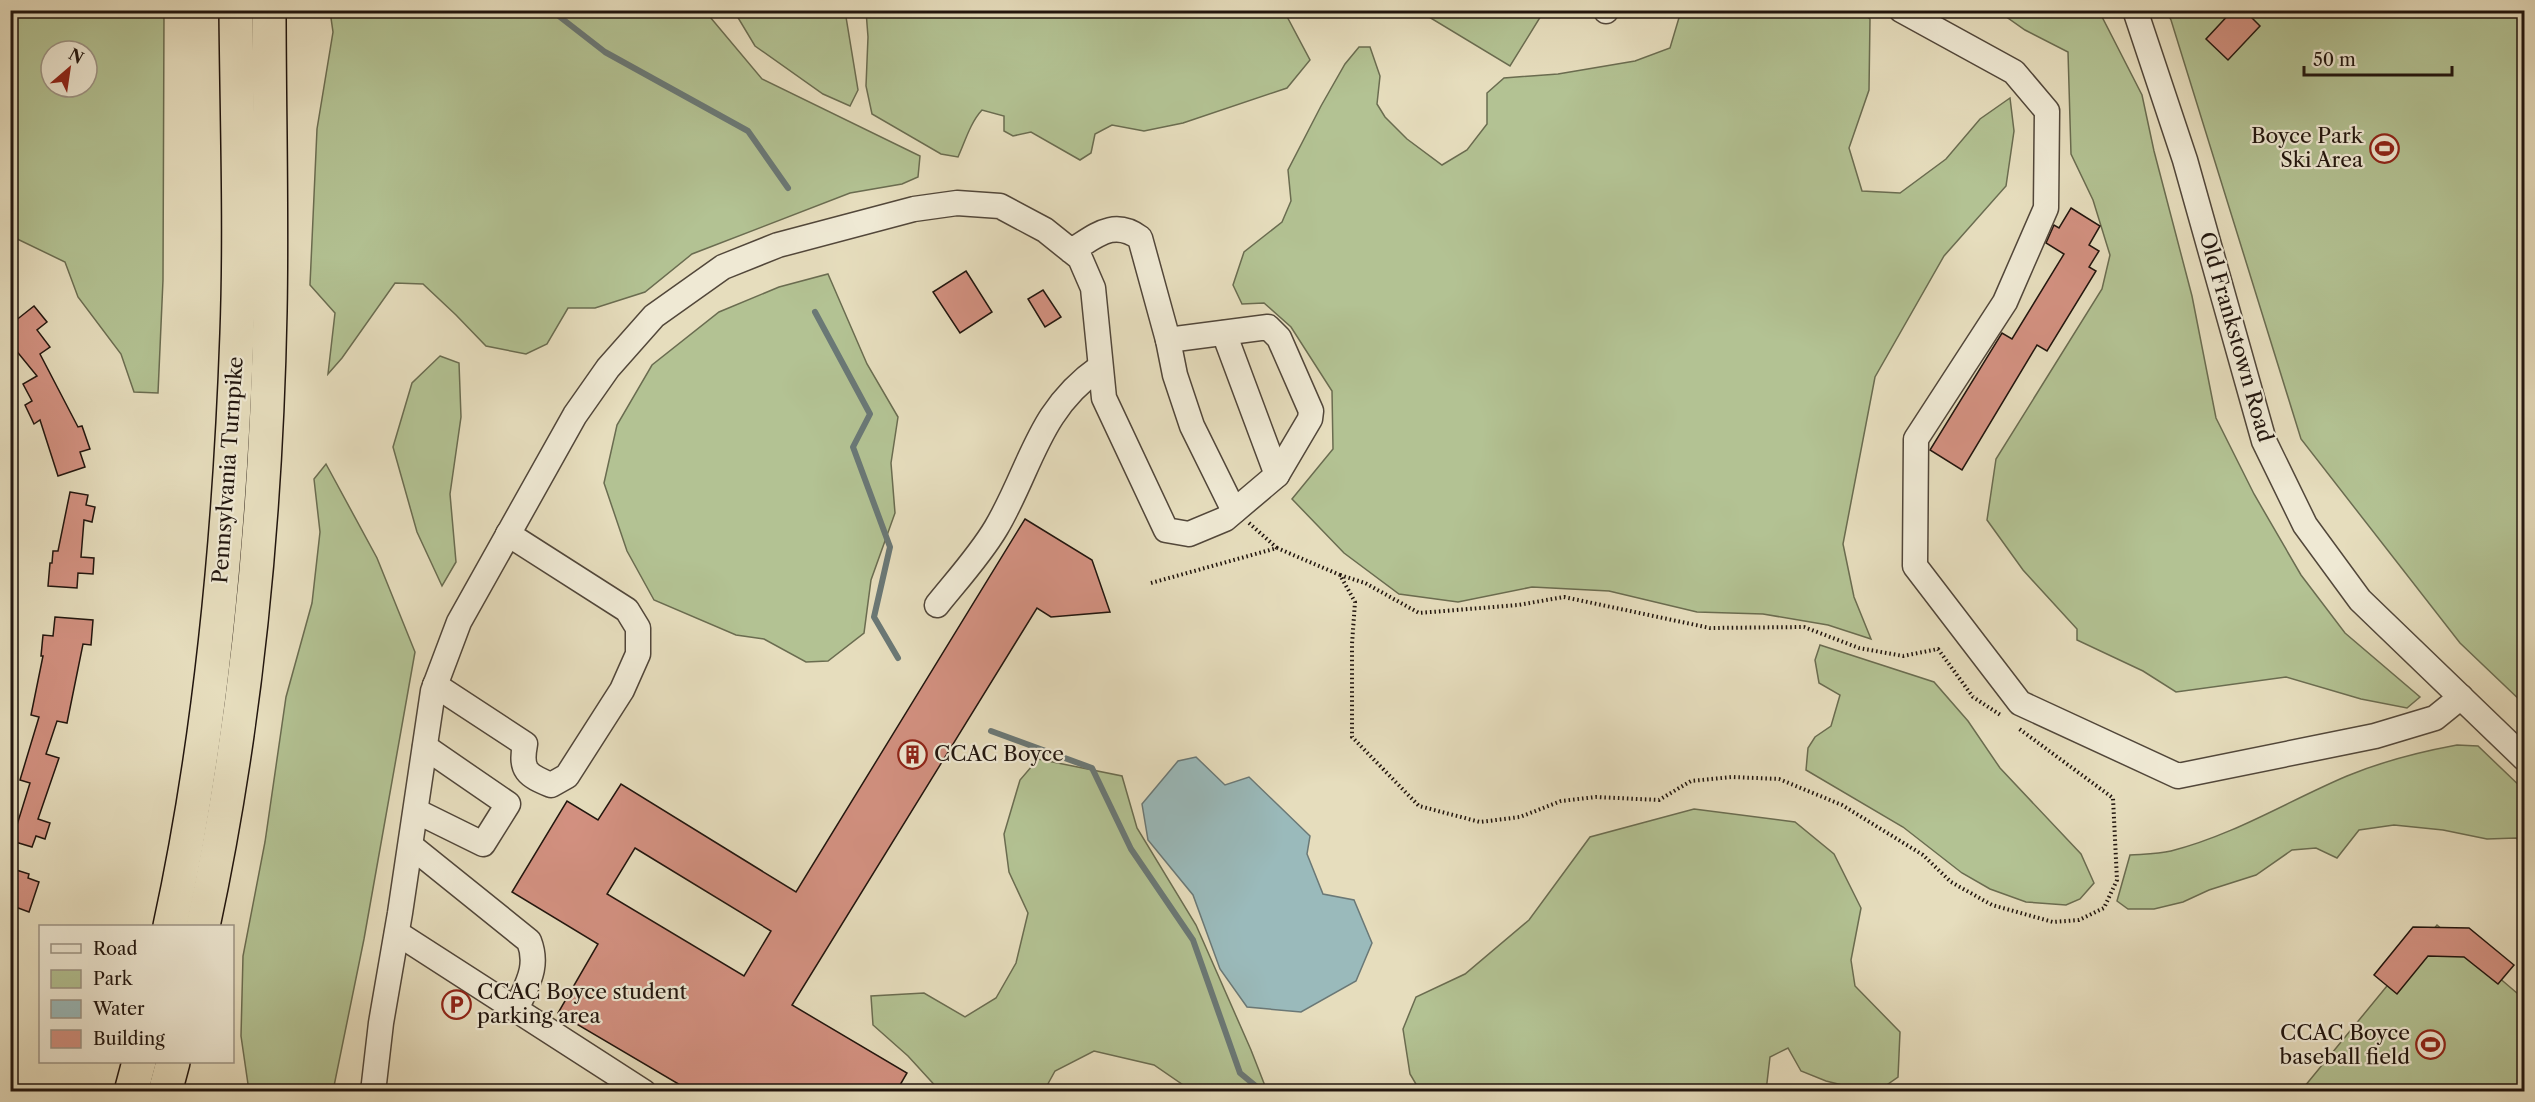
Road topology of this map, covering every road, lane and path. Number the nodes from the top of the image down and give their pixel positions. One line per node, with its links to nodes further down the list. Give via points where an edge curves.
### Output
1 (236, 10): 24 (highway, Pennsylvania Turnpike, via 237,321 224,557 200,756)
2 (269, 10): 25 (highway, Pennsylvania Turnpike, via 270,311 262,482 244,674)
3 (1901, 10): 17 (street, via 2014,72 2047,111 2046,208 2005,302 1916,440 1915,566 2020,703 2178,776 2375,736 2435,718)
4 (2135, 10): 17 (street, Old Frankstown Road, via 2185,160 2265,441 2306,525 2360,600)
5 (1071, 251): 7 (street, via 1109,229 1130,231 1140,238); 8 (street, via 1080,258 1093,288); 11 (street, via 1045,230 1000,206 957,203 914,209 789,242 723,267 654,316 608,368 575,415)
6 (1224, 333): 7 (street); 9 (street); 9 (street, via 1268,327 1279,339 1311,411)
7 (1168, 340): 10 (street, via 1192,426)
8 (1100, 368): 10 (street, via 1104,398 1166,530 1189,534 1225,519); 15 (street, via 1078,382 1048,421 995,530)
9 (1277, 475): 10 (street)
10 (1234, 511): 12 (path)
11 (508, 534): 16 (street, via 459,622); 16 (street, via 627,610 638,628 638,654 622,690 567,776 551,785 530,776 522,761 525,744)
12 (1277, 548): 13 (path); 14 (path)
13 (1340, 575): 18 (path, via 1419,613 1564,597 1710,628 1804,627 1859,648 1903,656 1938,649 1973,697); 19 (path, via 1355,602 1352,737 1419,806 1480,822 1520,817 1561,801 1596,797 1659,800 1691,781 1732,777 1779,779 1842,806 1923,855 1951,882 1992,905 2053,922 2079,920 2104,908 2117,880 2113,798)
14 (1151, 584)
15 (938, 605)
16 (435, 685): 20 (street)
17 (2461, 698): 21 (street, Old Frankstown Road)
18 (2003, 717)
19 (2013, 724)
20 (425, 747): 22 (street); 22 (street, via 508,804 483,844)
21 (2524, 758)
22 (416, 811): 23 (street)
23 (411, 846): 26 (street); 27 (street, via 529,941 534,956 532,972)
24 (170, 925)
25 (203, 925)
26 (397, 933): 27 (street); 33 (street)
27 (517, 1008): 30 (street)
28 (139, 1063): 31 (highway)
29 (173, 1063): 32 (highway)
30 (632, 1088)
31 (131, 1092)
32 (165, 1092)
33 (373, 1092)

